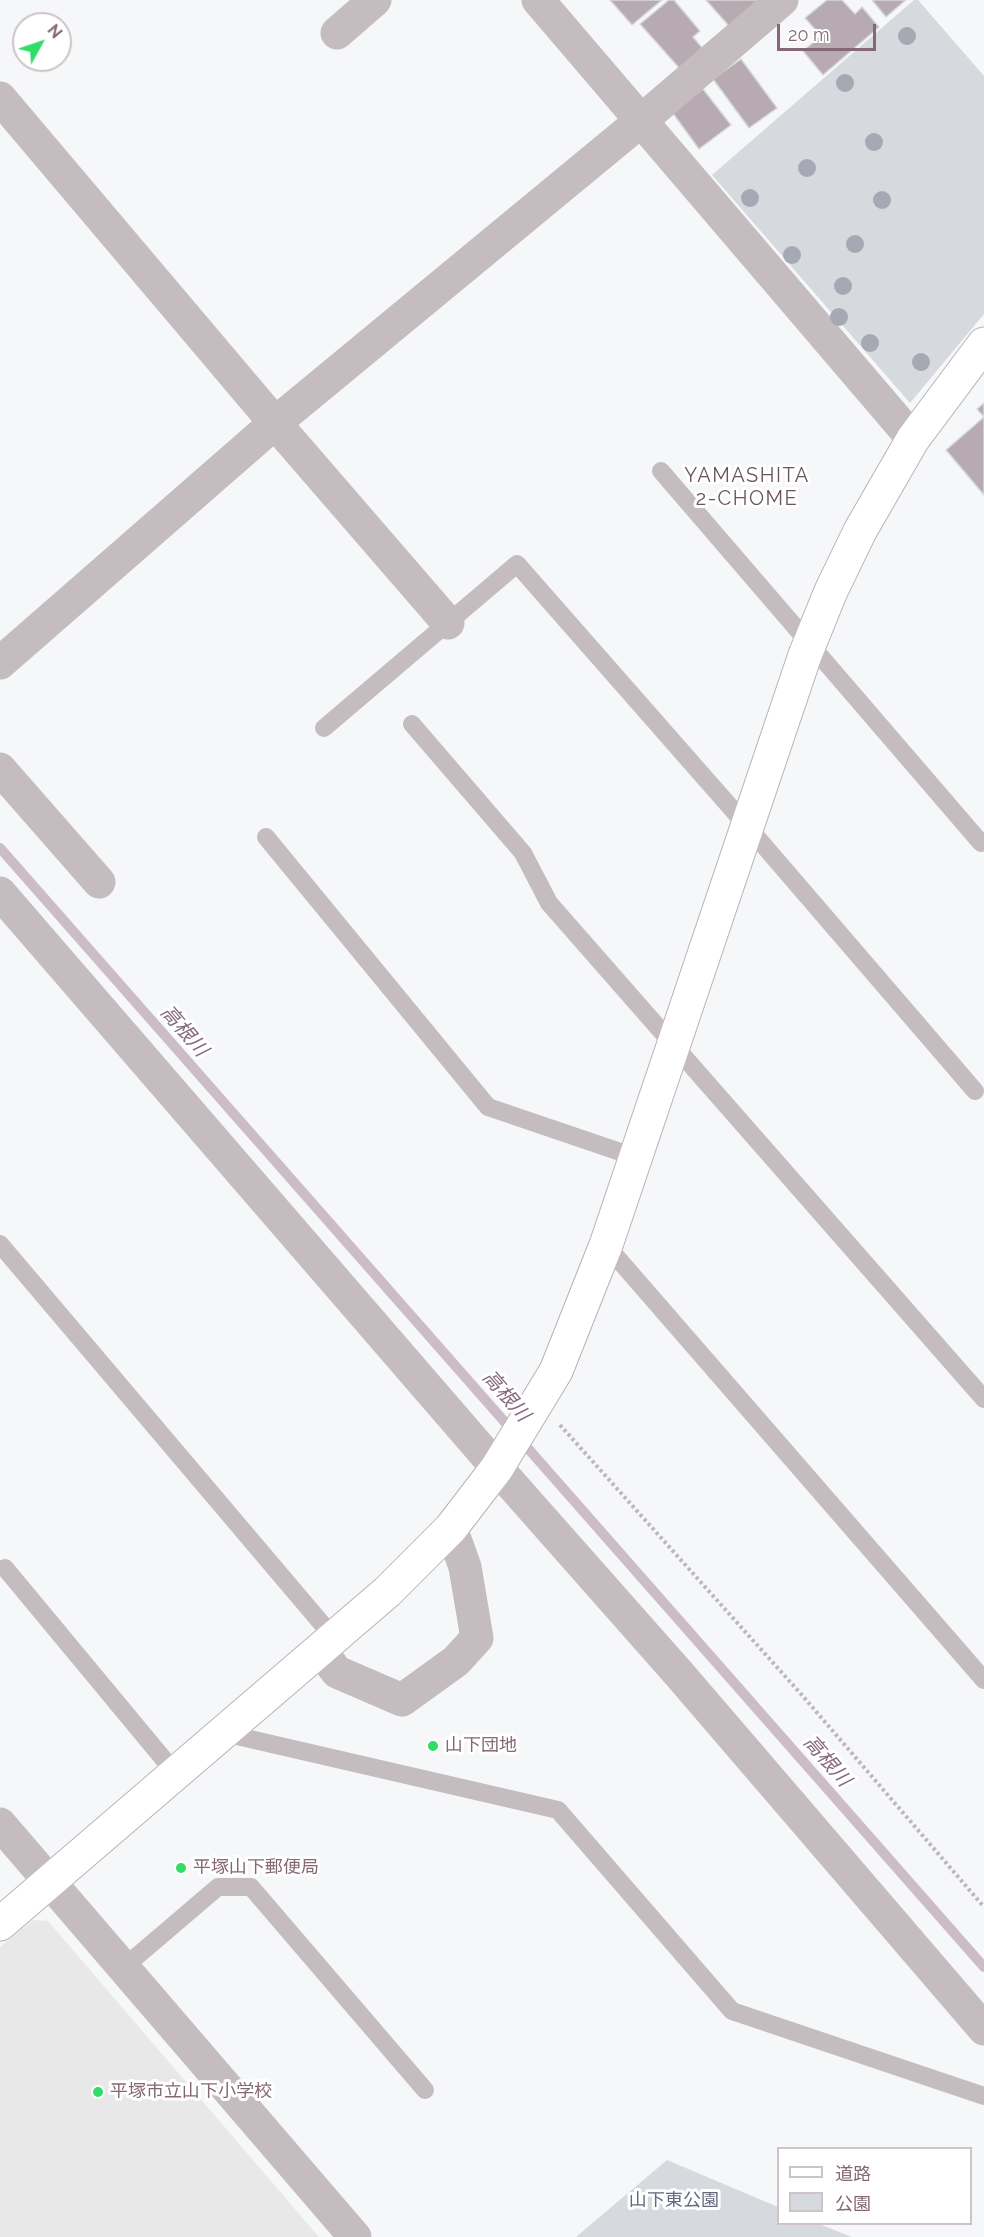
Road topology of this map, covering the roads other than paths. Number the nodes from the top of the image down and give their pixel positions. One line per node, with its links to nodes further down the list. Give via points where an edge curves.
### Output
1 (375, 0): 4 (street)
2 (538, 0): 6 (street)
3 (782, 0): 6 (street)
4 (337, 33)
5 (0, 98): 8 (street)
6 (642, 120): 8 (street); 9 (street)
7 (984, 344): 9 (street)
8 (275, 423): 11 (street); 13 (street)
9 (913, 439): 12 (street, via 860,531)
10 (661, 471): 12 (lane)
11 (448, 623): 15 (lane); 17 (lane, via 517,564)
12 (809, 645): 17 (street); 19 (lane)
13 (0, 663)
14 (412, 724): 22 (lane, via 523,853 549,903)
15 (324, 728)
16 (0, 769): 20 (street)
17 (747, 826): 22 (street); 23 (lane)
18 (266, 837): 24 (lane, via 488,1107)
19 (981, 843)
20 (99, 882)
21 (0, 893): 28 (street)
22 (673, 1044): 24 (street); 27 (lane)
23 (975, 1091)
24 (635, 1157): 26 (street)
25 (0, 1244): 31 (lane)
26 (606, 1245): 28 (street, via 556,1371); 32 (lane)
27 (984, 1399)
28 (500, 1462): 29 (street); 39 (street)
29 (452, 1528): 31 (street); 31 (street, via 465,1567 477,1638 456,1661 402,1700 337,1672)
30 (5, 1568): 34 (lane)
31 (327, 1644): 33 (street)
32 (984, 1680)
33 (224, 1732): 34 (street); 41 (lane, via 558,1810 732,2011)
34 (176, 1774): 36 (street)
35 (0, 1824): 36 (street)
36 (49, 1883): 37 (street); 38 (street)
37 (0, 1924)
38 (123, 1968): 40 (lane, via 218,1887 251,1887); 42 (street)
39 (984, 2030)
40 (425, 2090)
41 (984, 2096)
42 (355, 2237)

